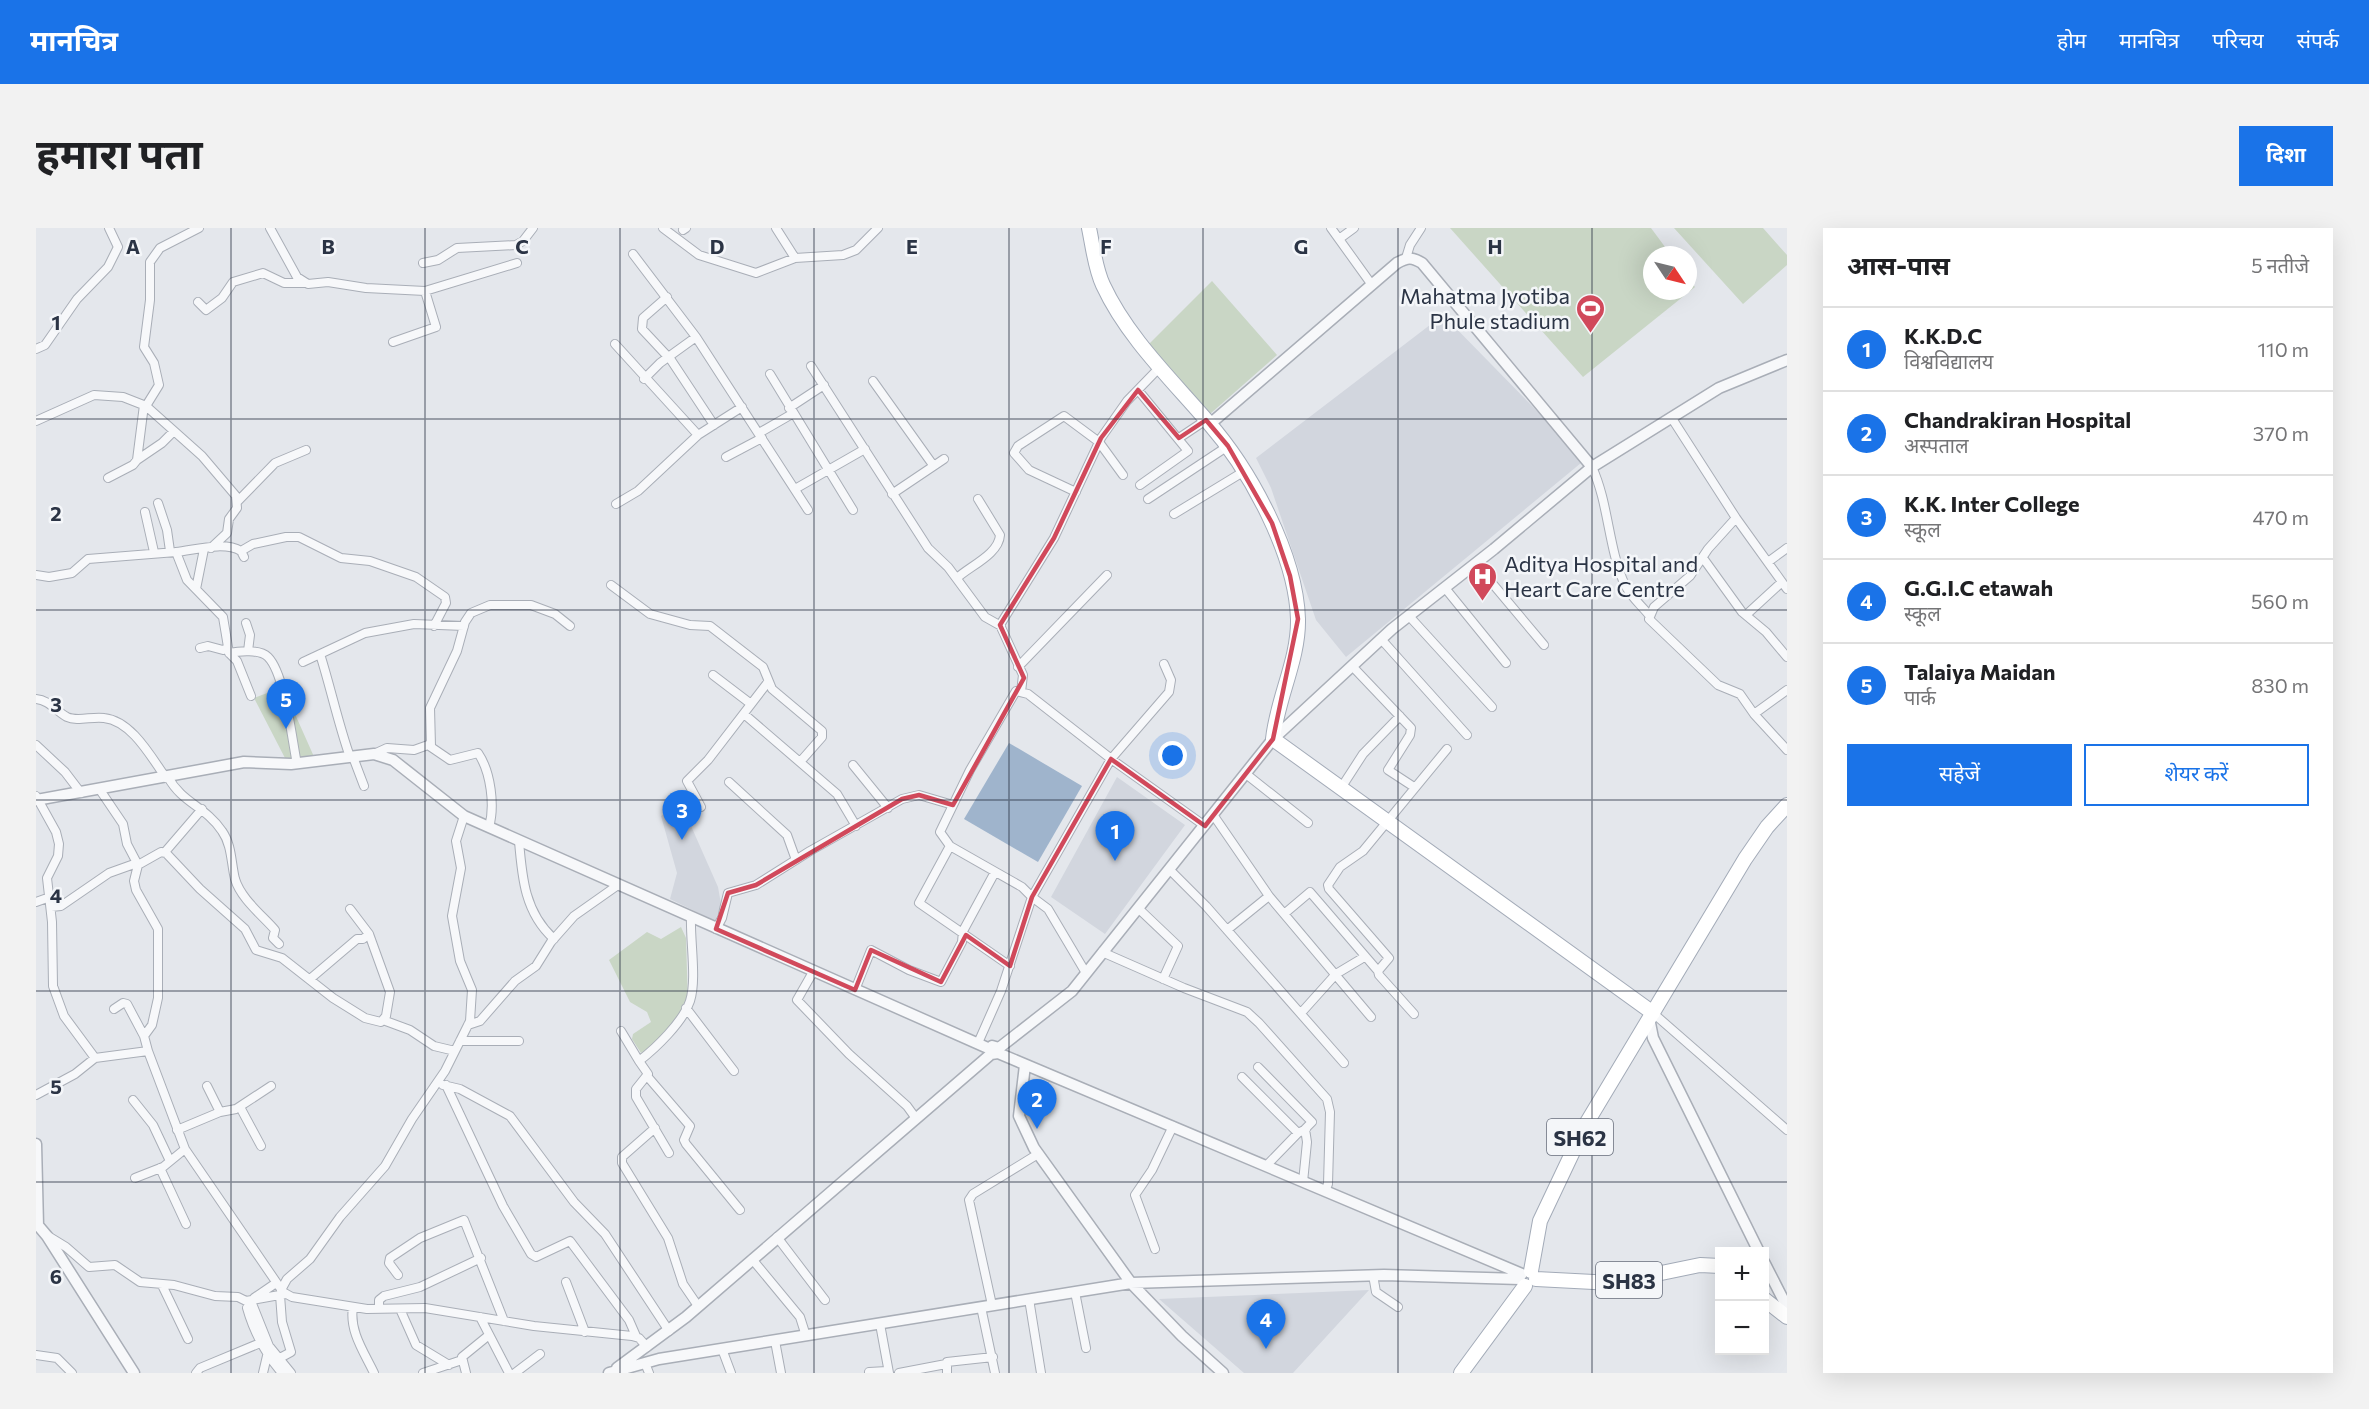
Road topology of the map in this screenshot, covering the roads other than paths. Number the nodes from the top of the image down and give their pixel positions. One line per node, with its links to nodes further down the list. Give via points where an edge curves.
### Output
1 (109, 228): 26 (street, via 118,249 108,267 77,299 47,342)
2 (199, 228): 36 (street, via 160,248 150,262 144,347 154,363 159,385)
3 (270, 228): 18 (street, via 297,277)
4 (532, 228): 16 (street, via 516,245 457,248 438,260)
5 (663, 228): 14 (street, via 699,255 750,272 760,273)
6 (776, 228): 14 (street)
7 (878, 228): 14 (street, via 856,250 843,255)
8 (1089, 228): 30 (main road, via 1103,285 1129,328)
9 (1331, 228): 12 (street)
10 (1354, 228): 12 (street)
11 (1421, 228): 15 (street)
12 (1339, 239): 19 (street)
13 (633, 254): 21 (street)
14 (795, 258)
15 (1406, 258): 19 (street); 56 (street, via 1422,263)
16 (423, 263)
17 (517, 263): 20 (street)
18 (304, 282): 20 (street); 22 (street, via 284,283 263,273 233,282 222,298 206,310)
19 (1372, 285): 41 (street)
20 (425, 291): 24 (street, via 436,327)
21 (667, 297): 23 (street); 27 (street, via 643,318 641,325)
22 (198, 302)
23 (696, 337): 27 (street); 37 (street)
24 (393, 342)
25 (615, 344): 32 (street)
26 (36, 349)
27 (668, 357): 32 (street); 42 (street)
28 (1787, 360): 39 (street, via 1719,388)
29 (812, 366): 34 (street)
30 (1160, 367): 35 (street); 41 (main road)
31 (770, 374): 38 (street)
32 (644, 379): 44 (street)
33 (873, 381): 54 (street)
34 (824, 385): 38 (street); 49 (street)
35 (1138, 390): 46 (street); 47 (street)
36 (145, 406): 40 (street, via 123,397 94,395); 43 (street); 53 (street)
37 (742, 407): 42 (street); 45 (street)
38 (791, 411): 45 (street); 55 (street)
39 (1671, 417): 56 (street); 73 (street)
40 (36, 421)
41 (1208, 422): 46 (street); 48 (main road)
42 (714, 425): 44 (street)
43 (174, 431): 53 (street); 66 (street, via 224,480)
44 (698, 435): 68 (street, via 638,491)
45 (761, 436): 51 (street); 61 (street)
46 (1179, 438): 60 (street, via 1188,453)
47 (1099, 442): 58 (street); 62 (street); 62 (street, via 1064,416 1014,451 1029,470)
48 (1228, 446): 57 (main road); 65 (street)
49 (865, 449): 55 (street); 63 (street)
50 (306, 450): 66 (street, via 274,463)
51 (726, 457)
52 (944, 459): 54 (street)
53 (137, 460): 59 (street)
54 (933, 465): 63 (street)
55 (829, 471): 61 (street); 70 (street)
56 (1594, 471): 80 (street); 88 (street, via 1623,578 1629,592)
57 (1243, 472): 72 (street); 120 (main road, via 1272,523 1290,576 1298,619)
58 (1124, 475)
59 (108, 478)
60 (1140, 485)
61 (795, 489): 69 (street)
62 (1076, 492): 95 (street, via 1054,538)
63 (892, 494): 83 (street, via 928,548)
64 (978, 499): 83 (street, via 1000,537 991,553)
65 (1148, 499)
66 (237, 502): 74 (street, via 227,533)
67 (158, 503): 76 (street)
68 (616, 504)
69 (808, 510)
70 (853, 510)
71 (145, 512): 77 (street)
72 (1174, 513)
73 (1736, 518): 78 (street); 79 (street)
74 (207, 548): 76 (street); 87 (street); 92 (street, via 236,548 243,554 253,544 295,537 341,558 364,559 411,574 446,600)
75 (1787, 548): 79 (street)
76 (173, 551): 77 (street); 87 (street, via 184,575)
77 (154, 552): 82 (street, via 88,559 72,573)
78 (1703, 558): 88 (street); 89 (street)
79 (1768, 562): 85 (street)
80 (1476, 564): 86 (street); 97 (street)
81 (1107, 574): 107 (street)
82 (36, 575)
83 (957, 578): 95 (street, via 985,617)
84 (611, 585): 109 (street, via 650,614 710,626 763,667)
85 (1785, 586): 89 (street)
86 (1445, 588): 90 (street); 104 (street)
87 (196, 589): 99 (street, via 223,617)
88 (1649, 615): 117 (street, via 1652,623 1718,686 1740,694)
89 (1746, 615): 102 (street)
90 (1409, 616): 96 (street); 115 (street)
91 (246, 623): 100 (street, via 250,635)
92 (434, 626): 93 (street); 101 (street, via 414,624 365,633)
93 (464, 626): 94 (street, via 471,613 482,607 531,605 555,614); 122 (street, via 457,651 430,708)
94 (570, 626)
95 (1000, 626): 107 (street)
96 (1381, 639): 106 (street); 119 (street)
97 (1544, 645)
98 (200, 648): 99 (street)
99 (228, 651): 100 (street); 112 (street, via 237,661)
100 (248, 651): 129 (street, via 267,656 279,678 295,739)
101 (320, 654): 103 (street); 126 (street)
102 (1787, 657)
103 (303, 662)
104 (1506, 663)
105 (1164, 664): 127 (street, via 1171,680 1169,692)
106 (1352, 666): 118 (street); 120 (street)
107 (1018, 667): 111 (street, via 1023,675)
108 (713, 675): 114 (street)
109 (768, 682): 114 (street); 128 (street, via 822,731)
110 (1787, 690): 117 (street)
111 (1021, 692): 127 (street); 140 (street, via 1016,691 999,718)
112 (251, 696)
113 (36, 699): 132 (street, via 46,701 69,719 105,718 119,724 139,741)
114 (751, 704): 116 (street)
115 (1492, 707)
116 (744, 714): 128 (street); 142 (street, via 687,781)
117 (1754, 714): 124 (street)
118 (1400, 716): 135 (street, via 1411,733 1388,770); 136 (street, via 1363,754)
119 (1467, 735)
120 (1273, 739): 131 (street); 136 (main road)
121 (36, 745): 138 (street)
122 (427, 746): 125 (street, via 414,750 387,747); 151 (street, via 450,760 476,753 480,756 490,789)
123 (1447, 749): 135 (street)
124 (1787, 750)
125 (374, 754): 126 (street); 145 (street, via 393,760)
126 (351, 757): 129 (street); 134 (street)
127 (1111, 759): 150 (street); 162 (street)
128 (800, 762): 149 (street, via 841,798)
129 (297, 764): 132 (street, via 254,760)
130 (853, 765): 143 (street)
131 (1246, 774): 146 (street); 148 (street)
132 (166, 777): 137 (street); 144 (street, via 178,794)
133 (729, 782): 155 (street, via 787,835)
134 (364, 786)
135 (1414, 787): 147 (street)
136 (1341, 788): 147 (main road)
137 (100, 790): 138 (street); 156 (street, via 123,824)
138 (81, 793): 139 (street)
139 (37, 799): 161 (street, via 59,844 58,856 47,878)
140 (953, 805): 143 (street, via 919,795); 153 (street, via 940,832)
141 (1787, 805): 189 (main road, SH62, via 1745,859)
142 (701, 807)
143 (888, 808): 149 (street)
144 (202, 809): 154 (street); 174 (street, via 225,836 237,885 275,930 273,938)
145 (464, 816): 151 (street); 192 (street, via 456,841 460,868 452,915 460,961 472,990)
146 (1214, 816): 150 (street); 160 (street)
147 (1387, 820): 178 (street, via 1363,851 1340,867 1328,885 1389,958); 189 (main road)
148 (1308, 823)
149 (856, 826): 155 (street)
150 (1205, 826): 157 (street)
151 (489, 827): 152 (street)
152 (519, 841): 159 (street); 173 (street, via 522,876 531,908)
153 (950, 846): 158 (street); 171 (street, via 919,903)
154 (165, 852): 156 (street); 182 (street, via 245,929 256,950 282,958)
155 (796, 860): 169 (street, via 756,885 728,894)
156 (137, 864): 164 (street, via 109,873 61,906); 194 (street, via 136,890 158,932 158,1003 153,1025)
157 (1170, 870): 165 (street); 170 (street)
158 (994, 872): 162 (street); 171 (street)
159 (618, 885): 168 (street); 173 (street, via 579,913)
160 (1269, 896): 167 (street); 170 (street)
161 (50, 897): 163 (street); 164 (street)
162 (1032, 897): 177 (street); 180 (street, via 1048,909)
163 (36, 902)
164 (51, 907): 201 (street, via 53,986 64,1016)
165 (1138, 908): 175 (street); 183 (street, via 1178,946)
166 (350, 909): 172 (street)
167 (1284, 914): 178 (street, via 1310,892); 181 (street)
168 (691, 917): 169 (street); 185 (street, via 693,980)
169 (716, 929): 179 (street)
170 (1227, 930): 187 (street)
171 (963, 933): 177 (street); 184 (street, via 941,982 871,950)
172 (369, 934): 182 (street, via 358,938); 191 (street, via 390,992)
173 (554, 939): 192 (street, via 536,966 513,983 480,1021)
174 (279, 944)
175 (1102, 952): 180 (street); 183 (street)
176 (1361, 959): 181 (street)
177 (1010, 966): 197 (street)
178 (1378, 971): 188 (street)
179 (813, 972): 184 (street); 216 (street, via 797,999)
180 (1086, 973): 200 (street, via 1072,991)
181 (1336, 974): 187 (street); 190 (street)
182 (310, 979): 191 (street, via 365,1018)
183 (1163, 979): 232 (street, via 1247,1012 1322,1092 1330,1112)
184 (855, 990): 197 (street)
185 (686, 1008): 202 (street, via 660,1044); 206 (street)
186 (114, 1009): 194 (street, via 127,1004)
187 (1301, 1013): 203 (street)
188 (1414, 1014)
189 (1651, 1016): 220 (street); 238 (street, via 1653,1038); 246 (main road, SH62, via 1586,1124 1549,1197 1535,1238)
190 (1371, 1017)
191 (384, 1020): 199 (street, via 410,1030 434,1046)
192 (468, 1025): 195 (street)
193 (621, 1031): 202 (street)
194 (144, 1036): 198 (street)
195 (460, 1041): 196 (street); 199 (street)
196 (519, 1041)
197 (978, 1043): 200 (street)
198 (148, 1051): 201 (street); 219 (street)
199 (455, 1051): 209 (street)
200 (995, 1051): 204 (street); 216 (street)
201 (95, 1058): 212 (street)
202 (639, 1061): 207 (street)
203 (1344, 1063)
204 (1025, 1065): 217 (street); 226 (street, via 1018,1116)
205 (1258, 1067): 221 (street, via 1311,1122)
206 (734, 1071)
207 (647, 1076): 218 (street, via 635,1094); 233 (street, via 690,1126 686,1144)
208 (1242, 1077): 221 (street)
209 (441, 1085): 250 (street, via 412,1119 379,1174); 267 (street, via 459,1089 510,1116 574,1202 605,1234); 270 (street, via 502,1206 531,1254 536,1257 570,1241 629,1320)
210 (207, 1086): 215 (street)
211 (272, 1086): 214 (street)
212 (36, 1095)
213 (133, 1100): 227 (street, via 153,1125)
214 (240, 1107): 215 (street); 223 (street)
215 (220, 1112): 219 (street)
216 (915, 1117): 236 (street)
217 (1173, 1126): 228 (street); 239 (street, via 1135,1195)
218 (655, 1128): 225 (street); 256 (street, via 621,1160 668,1238 681,1280)
219 (177, 1130): 224 (street)
220 (1787, 1130)
221 (1302, 1131): 228 (street); 231 (street, via 1306,1161)
222 (36, 1144): 235 (street)
223 (261, 1146)
224 (185, 1149): 227 (street); 250 (street)
225 (669, 1153)
226 (1038, 1154): 248 (street); 257 (street, via 969,1200)
227 (170, 1161): 229 (street)
228 (1266, 1166): 231 (street)
229 (160, 1168): 230 (street); 234 (street)
230 (135, 1178)
231 (1303, 1182): 232 (street)
232 (1325, 1191): 246 (street)
233 (740, 1210)
234 (186, 1224)
235 (37, 1225): 237 (street)
236 (777, 1237): 241 (street); 253 (street)
237 (49, 1239): 249 (street, via 66,1247 88,1267 115,1265 136,1281); 291 (street)
238 (1757, 1247)
239 (1155, 1249)
240 (481, 1258): 244 (street, via 462,1219 420,1238 390,1258 389,1263); 261 (street, via 415,1289 384,1296 379,1300); 265 (street)
241 (752, 1259): 256 (street); 271 (street, via 800,1317)
242 (1715, 1266): 246 (main road, SH83, via 1700,1265 1612,1282)
243 (1769, 1272): 260 (street)
244 (398, 1275)
245 (1373, 1275): 246 (street); 248 (street); 259 (street, via 1376,1292)
246 (1528, 1279): 287 (main road, via 1481,1351)
247 (566, 1282): 268 (street)
248 (1131, 1283): 251 (street); 307 (street)
249 (162, 1285): 254 (street); 272 (street)
250 (280, 1290): 254 (street); 258 (street); 282 (street, via 282,1322 291,1352)
251 (1075, 1292): 252 (street); 276 (street)
252 (1029, 1299): 257 (street); 306 (street)
253 (825, 1300)
254 (249, 1301): 273 (street, via 252,1326)
255 (1767, 1301): 264 (main road)
256 (698, 1306): 267 (street)
257 (987, 1306): 266 (street); 281 (street)
258 (353, 1307): 261 (street); 296 (street, via 352,1323)
259 (1398, 1307)
260 (1787, 1307)
261 (379, 1309): 262 (street)
262 (399, 1309): 263 (street, via 425,1308); 284 (street, via 416,1345)
263 (480, 1317): 265 (street); 269 (street)
264 (1787, 1317)
265 (504, 1321): 268 (street)
266 (880, 1324): 271 (street); 289 (street)
267 (669, 1331): 275 (street)
268 (585, 1332): 270 (street)
269 (489, 1335): 283 (street); 299 (street)
270 (636, 1336): 275 (street)
271 (806, 1336): 274 (street)
272 (188, 1339)
273 (263, 1341): 280 (street); 282 (street); 292 (street)
274 (775, 1341): 277 (street); 303 (street)
275 (647, 1347): 301 (street)
276 (1086, 1348)
277 (723, 1349): 285 (street); 302 (street)
278 (540, 1354): 300 (street)
279 (36, 1355): 290 (street, via 57,1358)
280 (267, 1356): 293 (street); 294 (street)
281 (993, 1357): 286 (street); 305 (street)
282 (278, 1359): 295 (street)
283 (462, 1360): 284 (street); 298 (street)
284 (449, 1365): 297 (street)
285 (647, 1368): 301 (street)
286 (947, 1368): 304 (street)
287 (1465, 1368)
288 (869, 1372): 289 (street)
289 (888, 1372)
290 (72, 1373)
291 (134, 1373)
292 (196, 1373)
293 (263, 1373)
294 (282, 1373)
295 (291, 1373)
296 (374, 1373)
297 (425, 1373)
298 (466, 1373)
299 (509, 1373)
300 (515, 1373)
301 (609, 1373)
302 (731, 1373)
303 (781, 1373)
304 (899, 1373)
305 (995, 1373)
306 (1041, 1373)
307 (1223, 1373)

